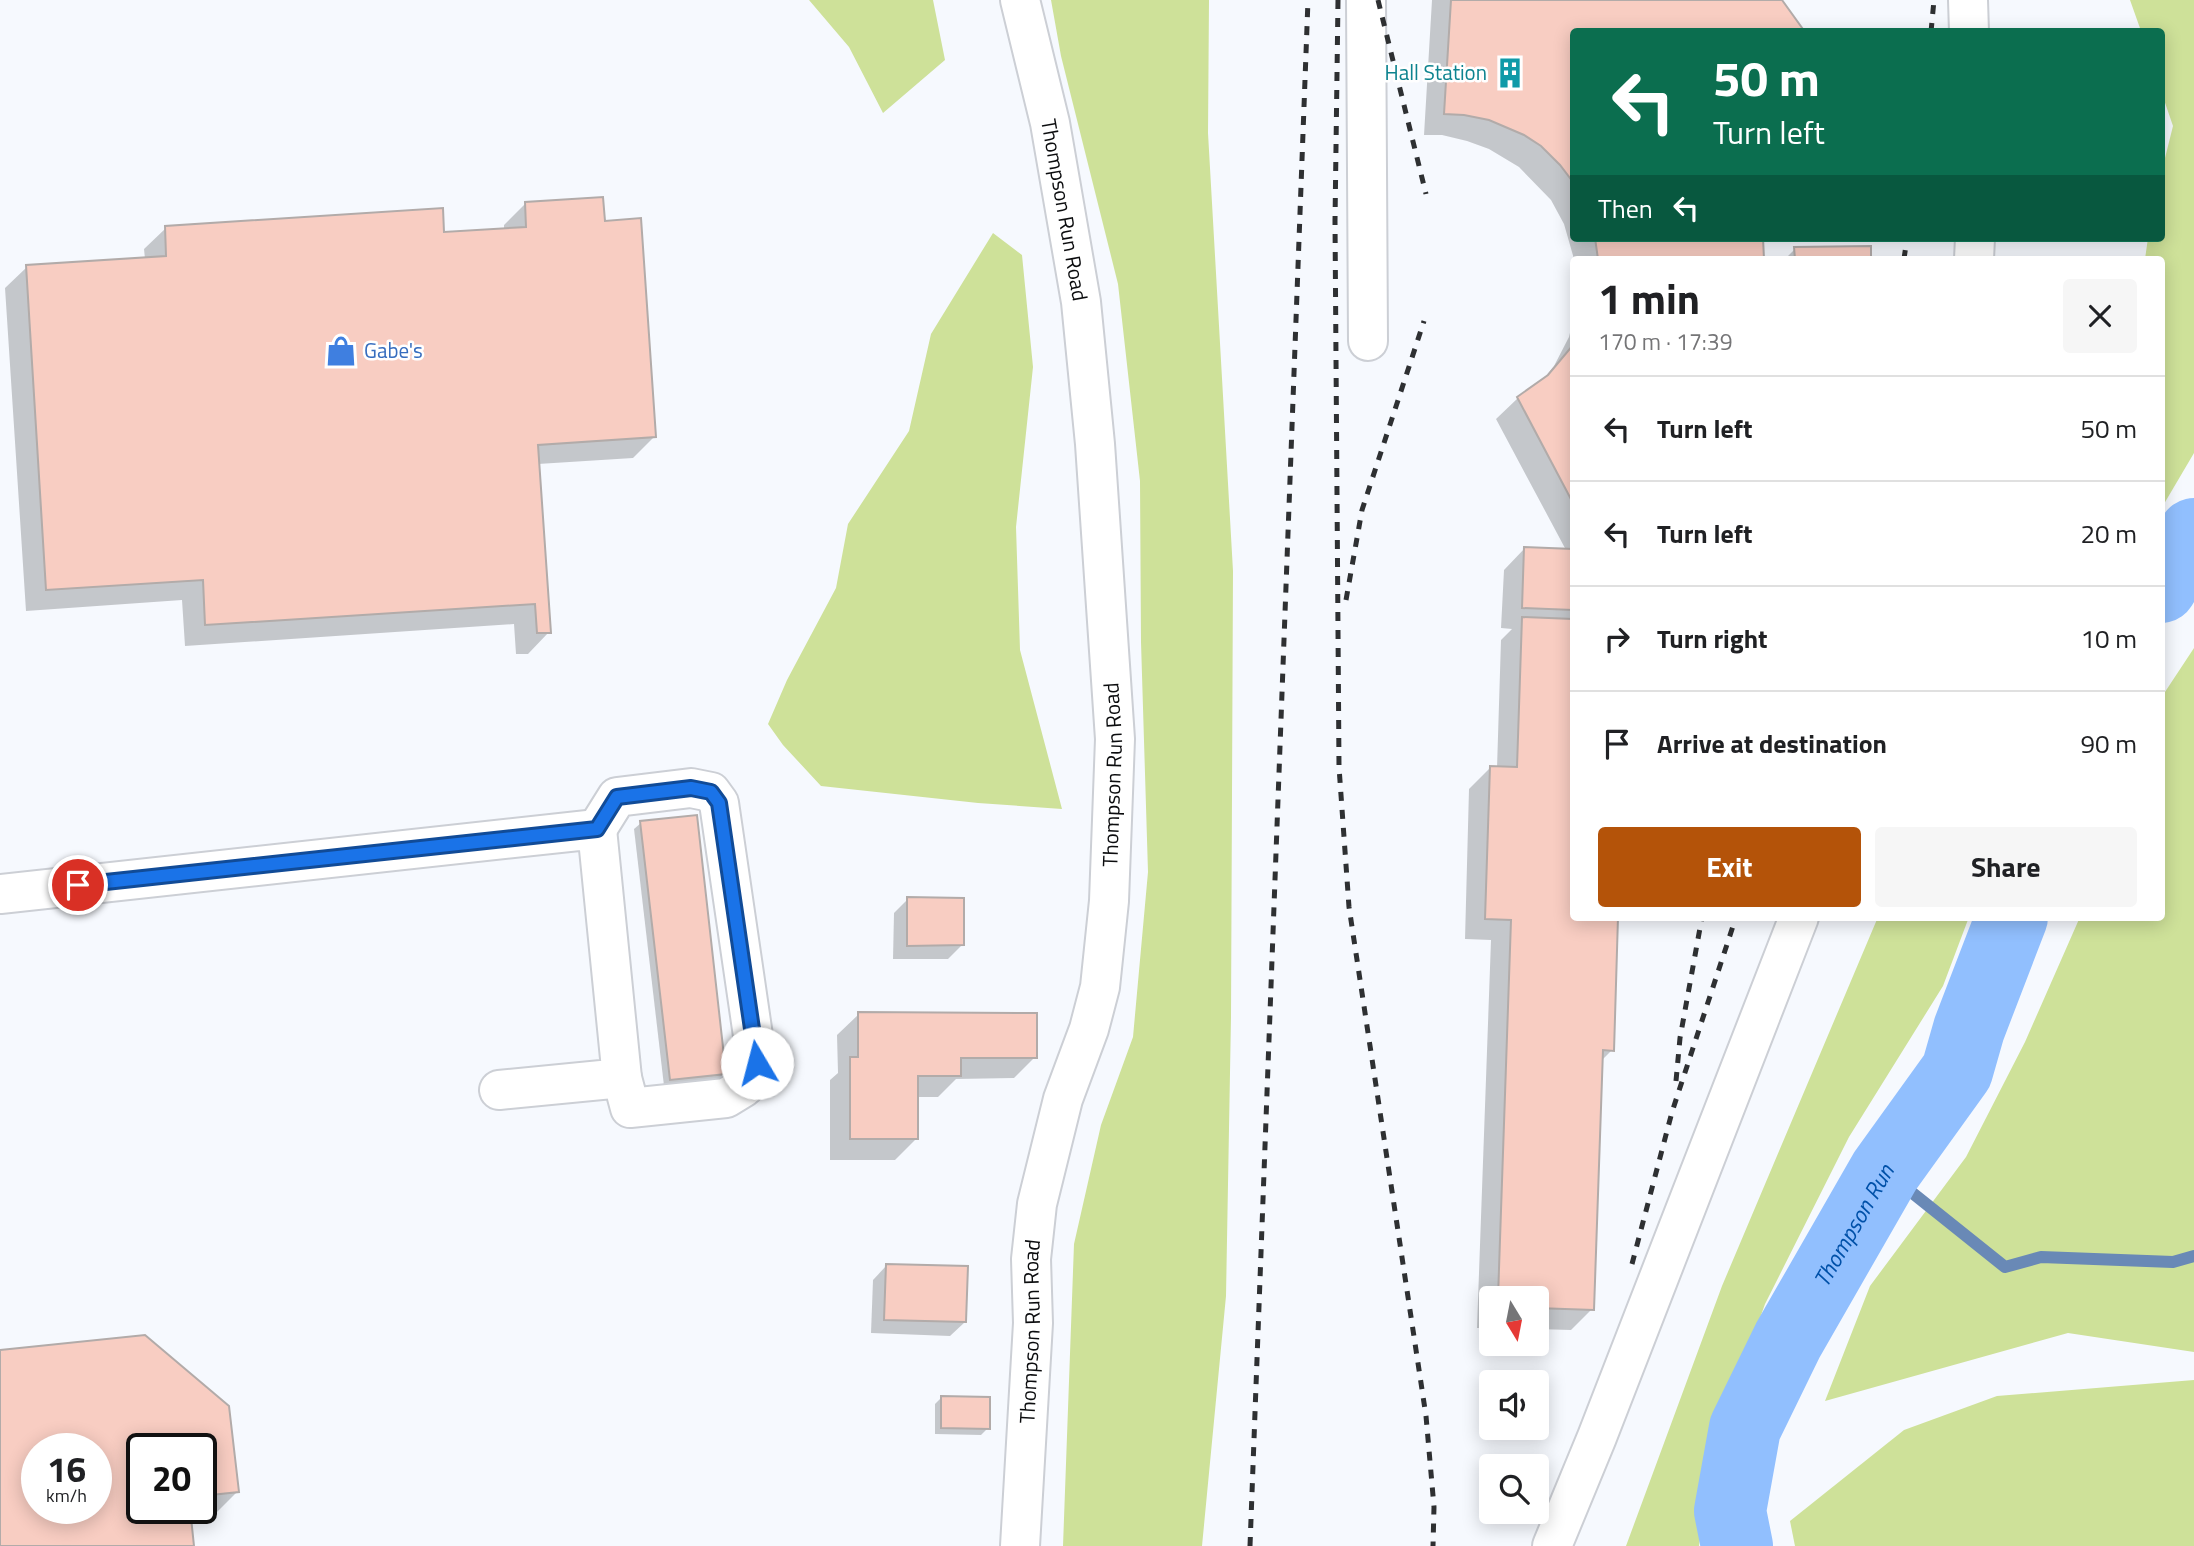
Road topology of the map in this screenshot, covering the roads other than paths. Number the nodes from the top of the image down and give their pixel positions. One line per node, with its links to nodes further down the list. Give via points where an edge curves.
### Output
1 (1020, 0): 11 (street, Thompson Run Road, via 1050,123 1081,302 1115,739 1109,901 1100,987 1063,1099 1037,1204)
2 (1366, 0): 5 (street)
3 (1968, 0): 4 (street)
4 (1969, 28)
5 (1368, 341)
6 (597, 829): 7 (street); 9 (street); 9 (street, via 617,797 691,788 711,792 719,803 757,1063 744,1087 726,1098 630,1108)
7 (0, 894)
8 (1797, 921): 12 (street)
9 (622, 1078): 10 (street)
10 (499, 1090)
11 (1020, 1546)
12 (1552, 1546)

